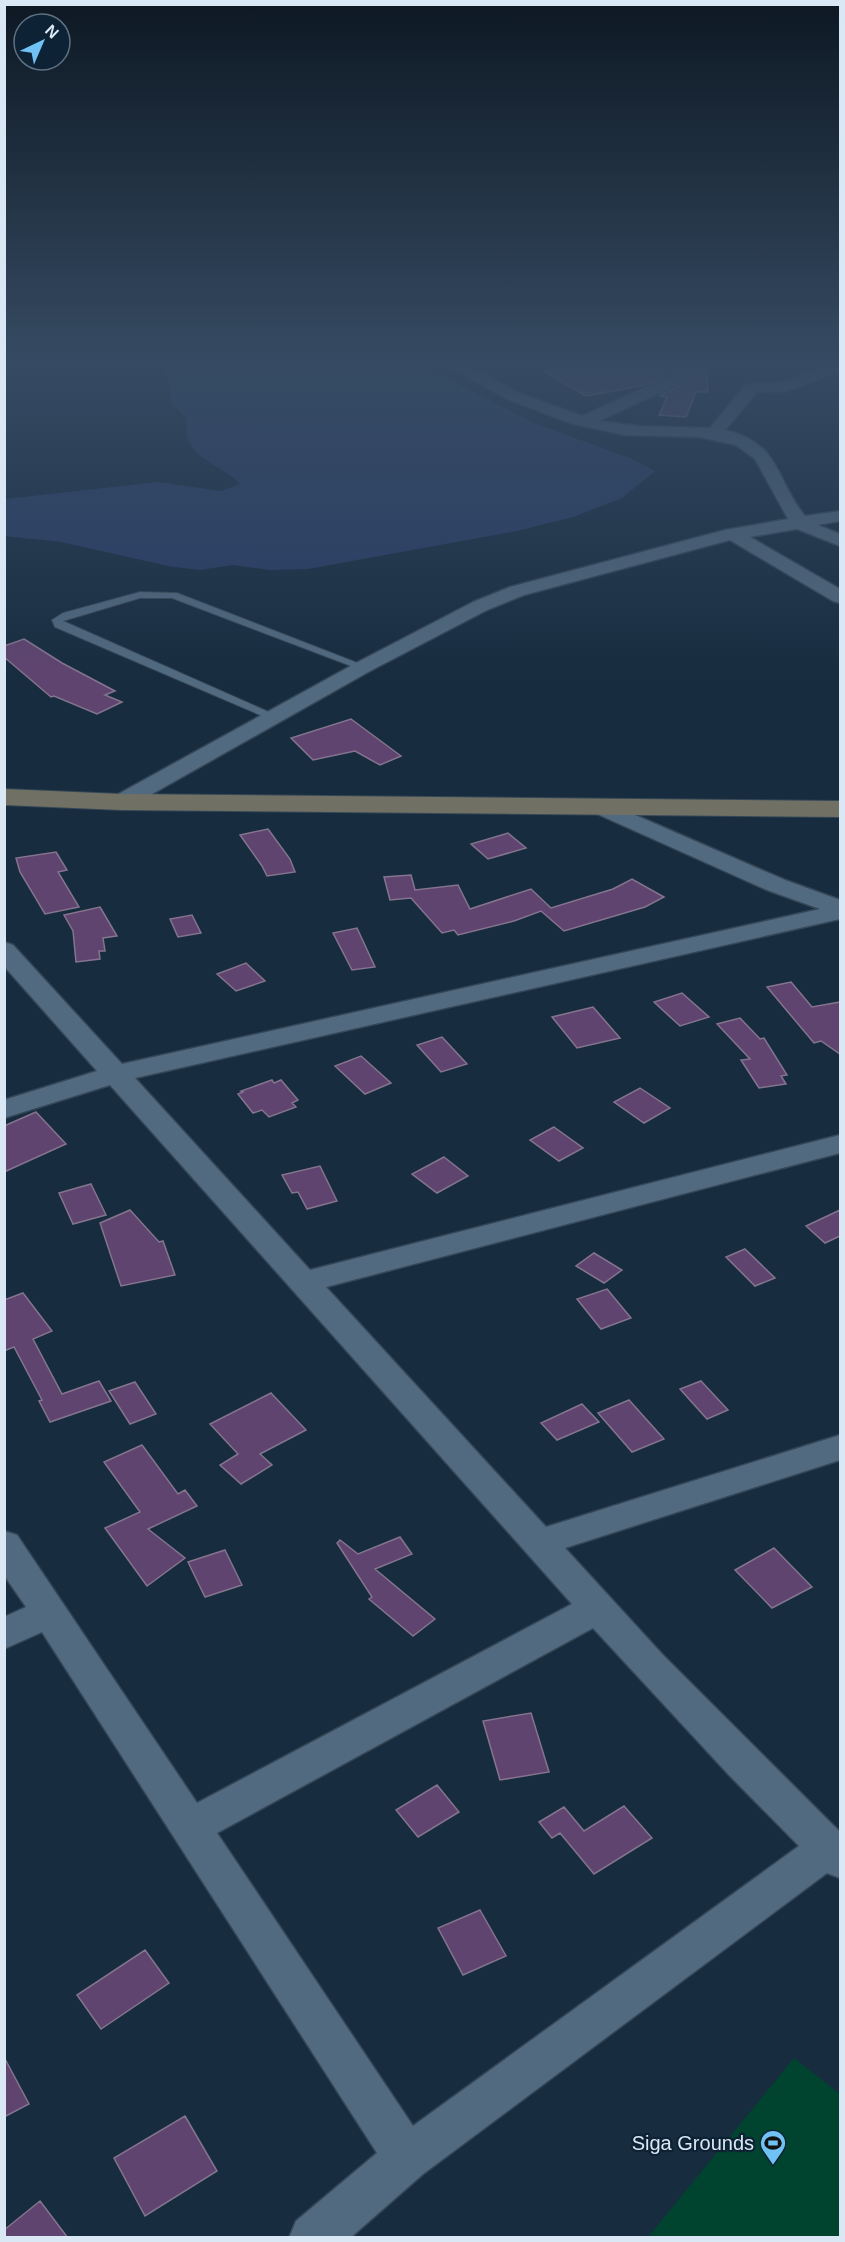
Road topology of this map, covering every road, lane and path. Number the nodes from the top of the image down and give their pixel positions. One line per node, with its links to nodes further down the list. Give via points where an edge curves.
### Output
1 (769, 468): 3 (street)
2 (840, 516): 3 (street)
3 (800, 521): 4 (street); 5 (street)
4 (732, 534): 6 (street); 7 (street, via 503,596)
5 (840, 541)
6 (840, 597)
7 (363, 667): 8 (street); 8 (lane, via 173,595 140,595 57,620 59,625)
8 (274, 718): 10 (street)
9 (4, 797): 10 (street)
10 (121, 802): 11 (street)
11 (603, 808): 12 (street); 13 (street)
12 (840, 808)
13 (840, 910): 15 (street)
14 (4, 950): 15 (street)
15 (115, 1074): 16 (street); 18 (street)
16 (4, 1109)
17 (840, 1144): 18 (street)
18 (303, 1282): 20 (street)
19 (840, 1447): 20 (street)
20 (539, 1543): 22 (street)
21 (4, 1545): 23 (street)
22 (598, 1608): 25 (street); 26 (street, via 742,1762)
23 (49, 1612): 24 (street); 25 (street)
24 (4, 1634)
25 (190, 1827): 27 (street)
26 (836, 1853): 27 (street)
27 (407, 2158): 28 (street)
28 (313, 2238)

